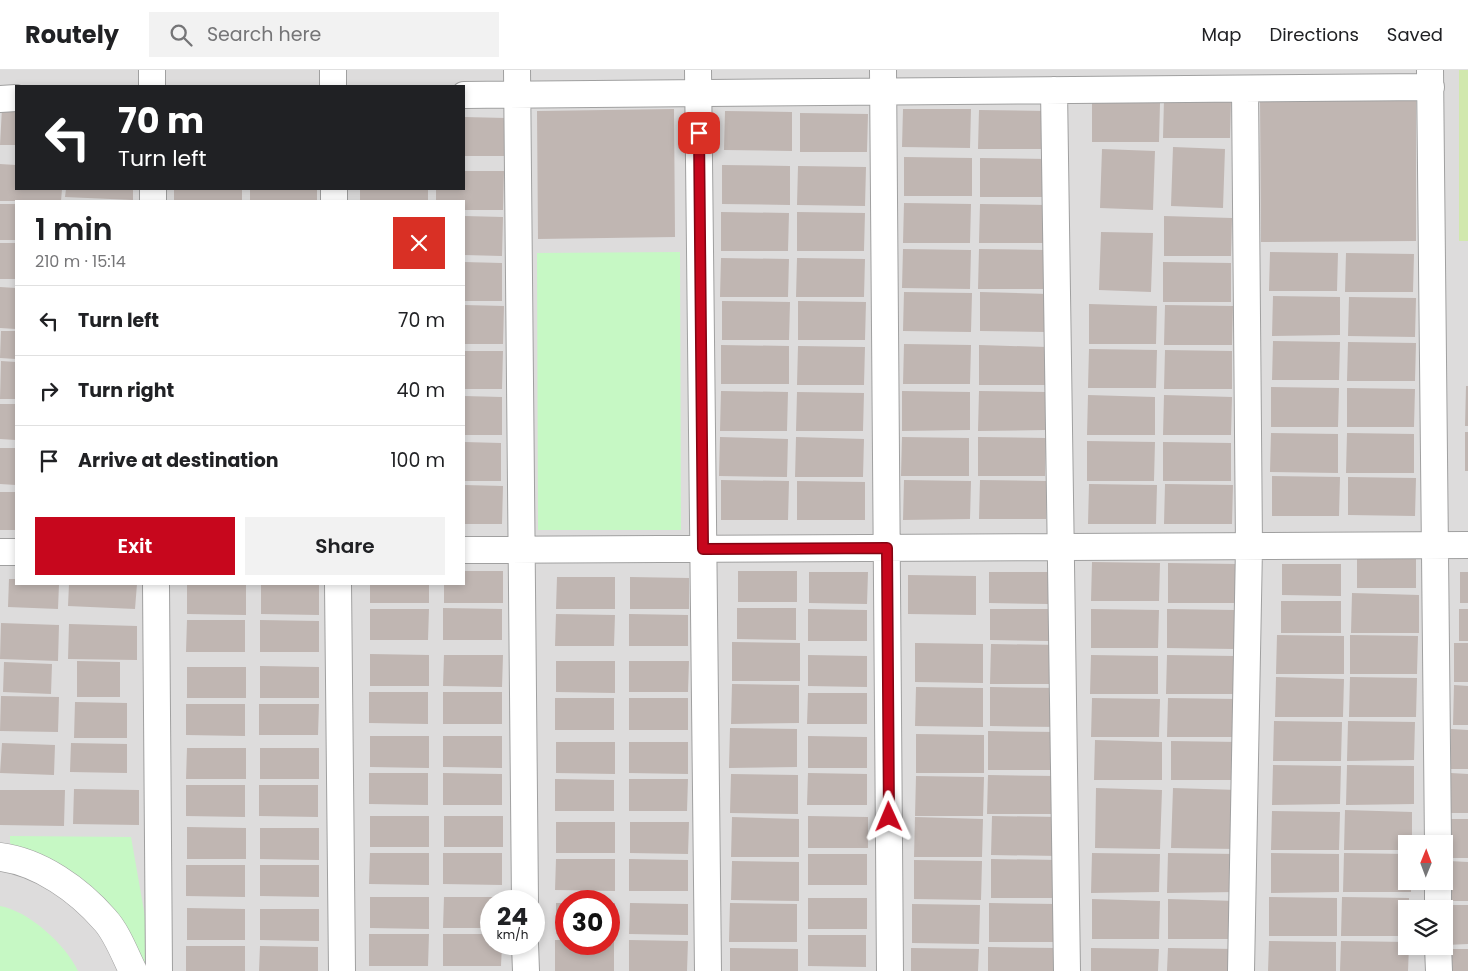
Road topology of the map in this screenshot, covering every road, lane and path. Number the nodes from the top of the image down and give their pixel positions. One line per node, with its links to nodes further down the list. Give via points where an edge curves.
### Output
1 (152, 70): 8 (street)
2 (333, 70): 9 (street)
3 (1431, 79): 10 (street); 15 (street)
4 (883, 81): 6 (street); 7 (street); 17 (street)
5 (517, 82): 6 (street); 11 (street); 21 (street)
6 (698, 82): 19 (street)
7 (1044, 84): 10 (street); 18 (street)
8 (152, 85)
9 (333, 85)
10 (1245, 89): 16 (street)
11 (465, 95)
12 (0, 98): 13 (street)
13 (15, 98)
14 (1468, 545): 15 (street)
15 (1435, 546): 16 (street); 26 (street)
16 (1248, 547): 18 (street); 38 (street)
17 (887, 548): 18 (street); 19 (street); 36 (street)
18 (1061, 548): 37 (street)
19 (703, 549): 21 (street); 35 (street)
20 (465, 550): 21 (street)
21 (521, 550): 28 (street)
22 (0, 552): 23 (street)
23 (15, 552)
24 (156, 585): 32 (street)
25 (338, 585): 33 (street)
26 (1438, 835)
27 (0, 857): 31 (street, via 13,858 65,882 106,921)
28 (525, 890)
29 (525, 955): 34 (street)
30 (1438, 955): 39 (street)
31 (133, 971)
32 (160, 971)
33 (342, 971)
34 (526, 971)
35 (708, 971)
36 (890, 971)
37 (1067, 971)
38 (1242, 971)
39 (1439, 971)

